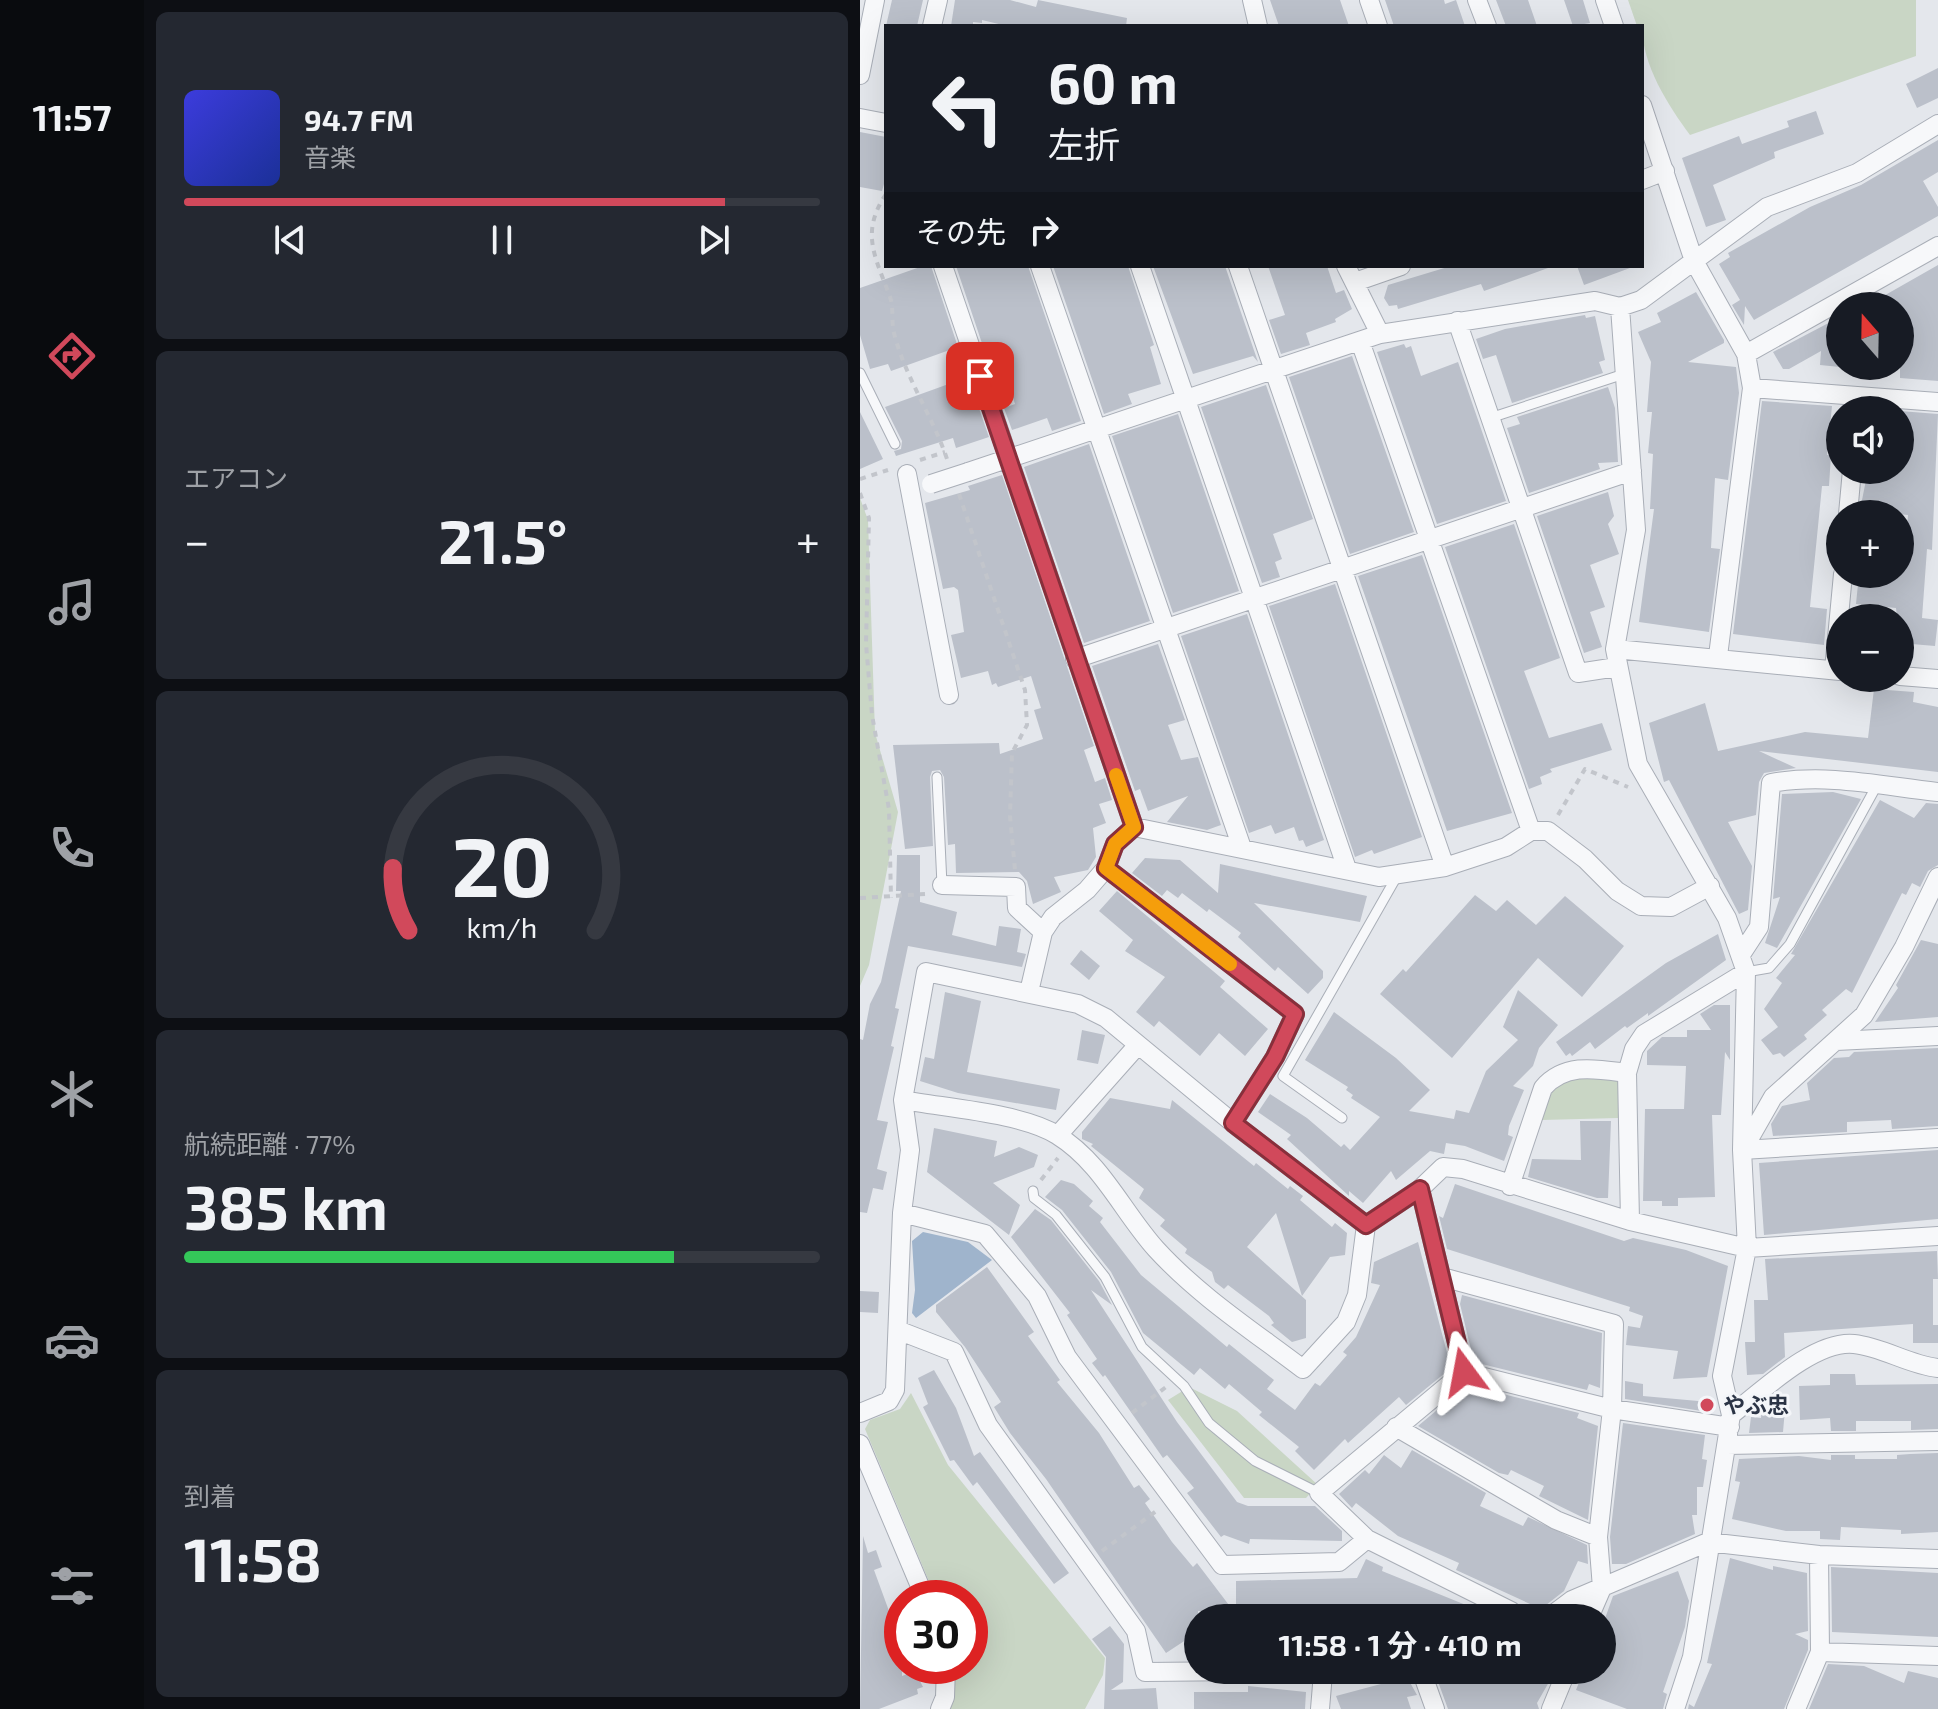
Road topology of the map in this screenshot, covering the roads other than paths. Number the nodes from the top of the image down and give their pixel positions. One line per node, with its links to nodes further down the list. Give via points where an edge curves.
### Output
1 (875, 0): 12 (street)
2 (938, 0): 7 (street)
3 (1252, 0): 8 (street)
4 (1369, 0): 9 (street)
5 (1477, 0): 10 (street)
6 (1605, 0): 11 (street)
7 (932, 24)
8 (1258, 24)
9 (1377, 24)
10 (1486, 24)
11 (1613, 24)
12 (860, 75)
13 (1644, 111): 17 (street)
14 (860, 118): 15 (street)
15 (884, 123)
16 (1938, 124): 20 (street, via 1857,173 1767,207)
17 (1665, 171): 18 (street); 20 (street)
18 (1644, 179)
19 (1938, 246): 31 (street)
20 (1694, 261): 27 (street, via 1641,300); 31 (street)
21 (944, 268): 43 (street)
22 (1041, 268): 41 (street)
23 (1141, 268): 37 (street)
24 (1239, 268): 32 (street)
25 (1388, 268): 26 (street)
26 (1351, 274): 29 (street)
27 (1620, 307): 28 (street, via 1595,301); 34 (street)
28 (1457, 321): 29 (street); 40 (street)
29 (1380, 334): 30 (street)
30 (1360, 341): 32 (street); 46 (street)
31 (1746, 354): 35 (street)
32 (1274, 369): 37 (street); 47 (street)
33 (860, 373): 42 (lane)
34 (1627, 373): 40 (lane); 44 (street)
35 (1752, 388): 36 (street); 50 (street)
36 (1826, 398)
37 (1185, 399): 41 (street); 48 (street)
38 (1914, 402): 39 (street)
39 (1938, 402)
40 (1490, 418): 45 (street)
41 (1096, 429): 43 (street); 49 (street)
42 (895, 444)
43 (1008, 459): 52 (street); 56 (street, bridge, via 931,484 909,483)
44 (1632, 471): 45 (street); 51 (street, via 1636,530)
45 (1522, 509): 46 (street); 51 (street, via 1578,673)
46 (1430, 540): 47 (street); 61 (street)
47 (1342, 569): 48 (street); 63 (street)
48 (1255, 599): 49 (street); 65 (street)
49 (1165, 629): 52 (street); 62 (street)
50 (1718, 656): 51 (street); 53 (street)
51 (1616, 658): 69 (street, via 1638,764)
52 (1075, 659): 60 (street)
53 (1826, 669)
54 (1914, 677): 55 (street)
55 (1938, 679)
56 (949, 695)
57 (937, 777): 68 (lane)
58 (1877, 785): 59 (street); 71 (street, via 1812,778 1771,783 1759,927); 72 (lane, via 1790,944 1769,968)
59 (1938, 792)
60 (1134, 827): 62 (street); 64 (street, via 1115,844)
61 (1531, 831): 63 (street, via 1506,847); 69 (street, via 1548,831 1641,906 1671,907)
62 (1242, 848): 65 (street)
63 (1445, 867): 66 (street)
64 (1106, 868): 70 (street); 80 (street, via 1295,1014)
65 (1347, 869): 66 (street)
66 (1397, 876): 79 (lane, via 1283,1076)
67 (1938, 877): 75 (street, via 1864,1015)
68 (942, 885): 70 (street, via 1016,887 1017,908)
69 (1710, 886): 71 (street)
70 (1043, 932): 73 (street)
71 (1742, 953): 72 (street)
72 (1746, 972): 77 (street, via 1644,1034); 83 (street)
73 (1029, 992): 76 (street, via 1078,1004 1106,1018); 78 (street, via 926,972)
74 (1938, 1036): 75 (street)
75 (1836, 1041): 83 (street, via 1773,1097)
76 (1137, 1046): 80 (street); 81 (street)
77 (1627, 1073): 84 (street, via 1585,1068 1551,1079 1543,1088); 88 (street)
78 (903, 1100): 81 (street, via 1032,1123); 87 (street, via 910,1150)
79 (1342, 1118)
80 (1233, 1123): 89 (street)
81 (1058, 1135): 89 (street, via 1103,1175 1154,1247 1187,1281 1303,1369 1346,1322 1357,1295)
82 (1938, 1138): 83 (street)
83 (1742, 1150): 91 (street)
84 (1510, 1186): 85 (street, via 1443,1167); 88 (street)
85 (1420, 1189): 89 (street); 92 (street)
86 (1033, 1191): 102 (lane, via 1105,1277 1142,1347 1184,1386 1209,1423 1255,1461)
87 (902, 1213): 93 (street); 104 (street, via 985,1234 1037,1296 1067,1357 1222,1565 1339,1562)
88 (1630, 1221): 91 (street)
89 (1366, 1225)
90 (1938, 1236): 91 (street)
91 (1747, 1248): 99 (street, via 1722,1376)
92 (1442, 1277): 95 (street); 96 (street, via 1614,1324)
93 (900, 1331): 97 (street, via 895,1390 889,1401); 115 (street, via 954,1352 988,1425 1136,1631 1145,1672)
94 (1938, 1368): 99 (street, via 1852,1344 1833,1347 1785,1372)
95 (1464, 1372): 96 (street); 98 (street)
96 (1612, 1409): 99 (street); 103 (street)
97 (860, 1413)
98 (1396, 1427): 102 (street); 103 (street, via 1556,1520)
99 (1729, 1429): 100 (street); 105 (street)
100 (1938, 1441)
101 (860, 1444): 108 (street)
102 (1319, 1493): 104 (street)
103 (1598, 1537): 109 (street)
104 (1367, 1539): 110 (street)
105 (1708, 1542): 106 (street); 109 (street); 124 (street, via 1692,1657)
106 (1819, 1555): 107 (street); 113 (street)
107 (1938, 1559)
108 (917, 1580)
109 (1602, 1588): 111 (street); 112 (street)
110 (1497, 1604)
111 (1567, 1604)
112 (1595, 1604)
113 (1820, 1652): 114 (street); 125 (street)
114 (1938, 1656)
115 (1184, 1672)
116 (945, 1684): 120 (street)
117 (1322, 1684): 121 (street)
118 (1426, 1684): 122 (street)
119 (1561, 1684): 123 (street)
120 (940, 1709)
121 (1320, 1709)
122 (1435, 1709)
123 (1551, 1709)
124 (1675, 1709)
125 (1796, 1709)

